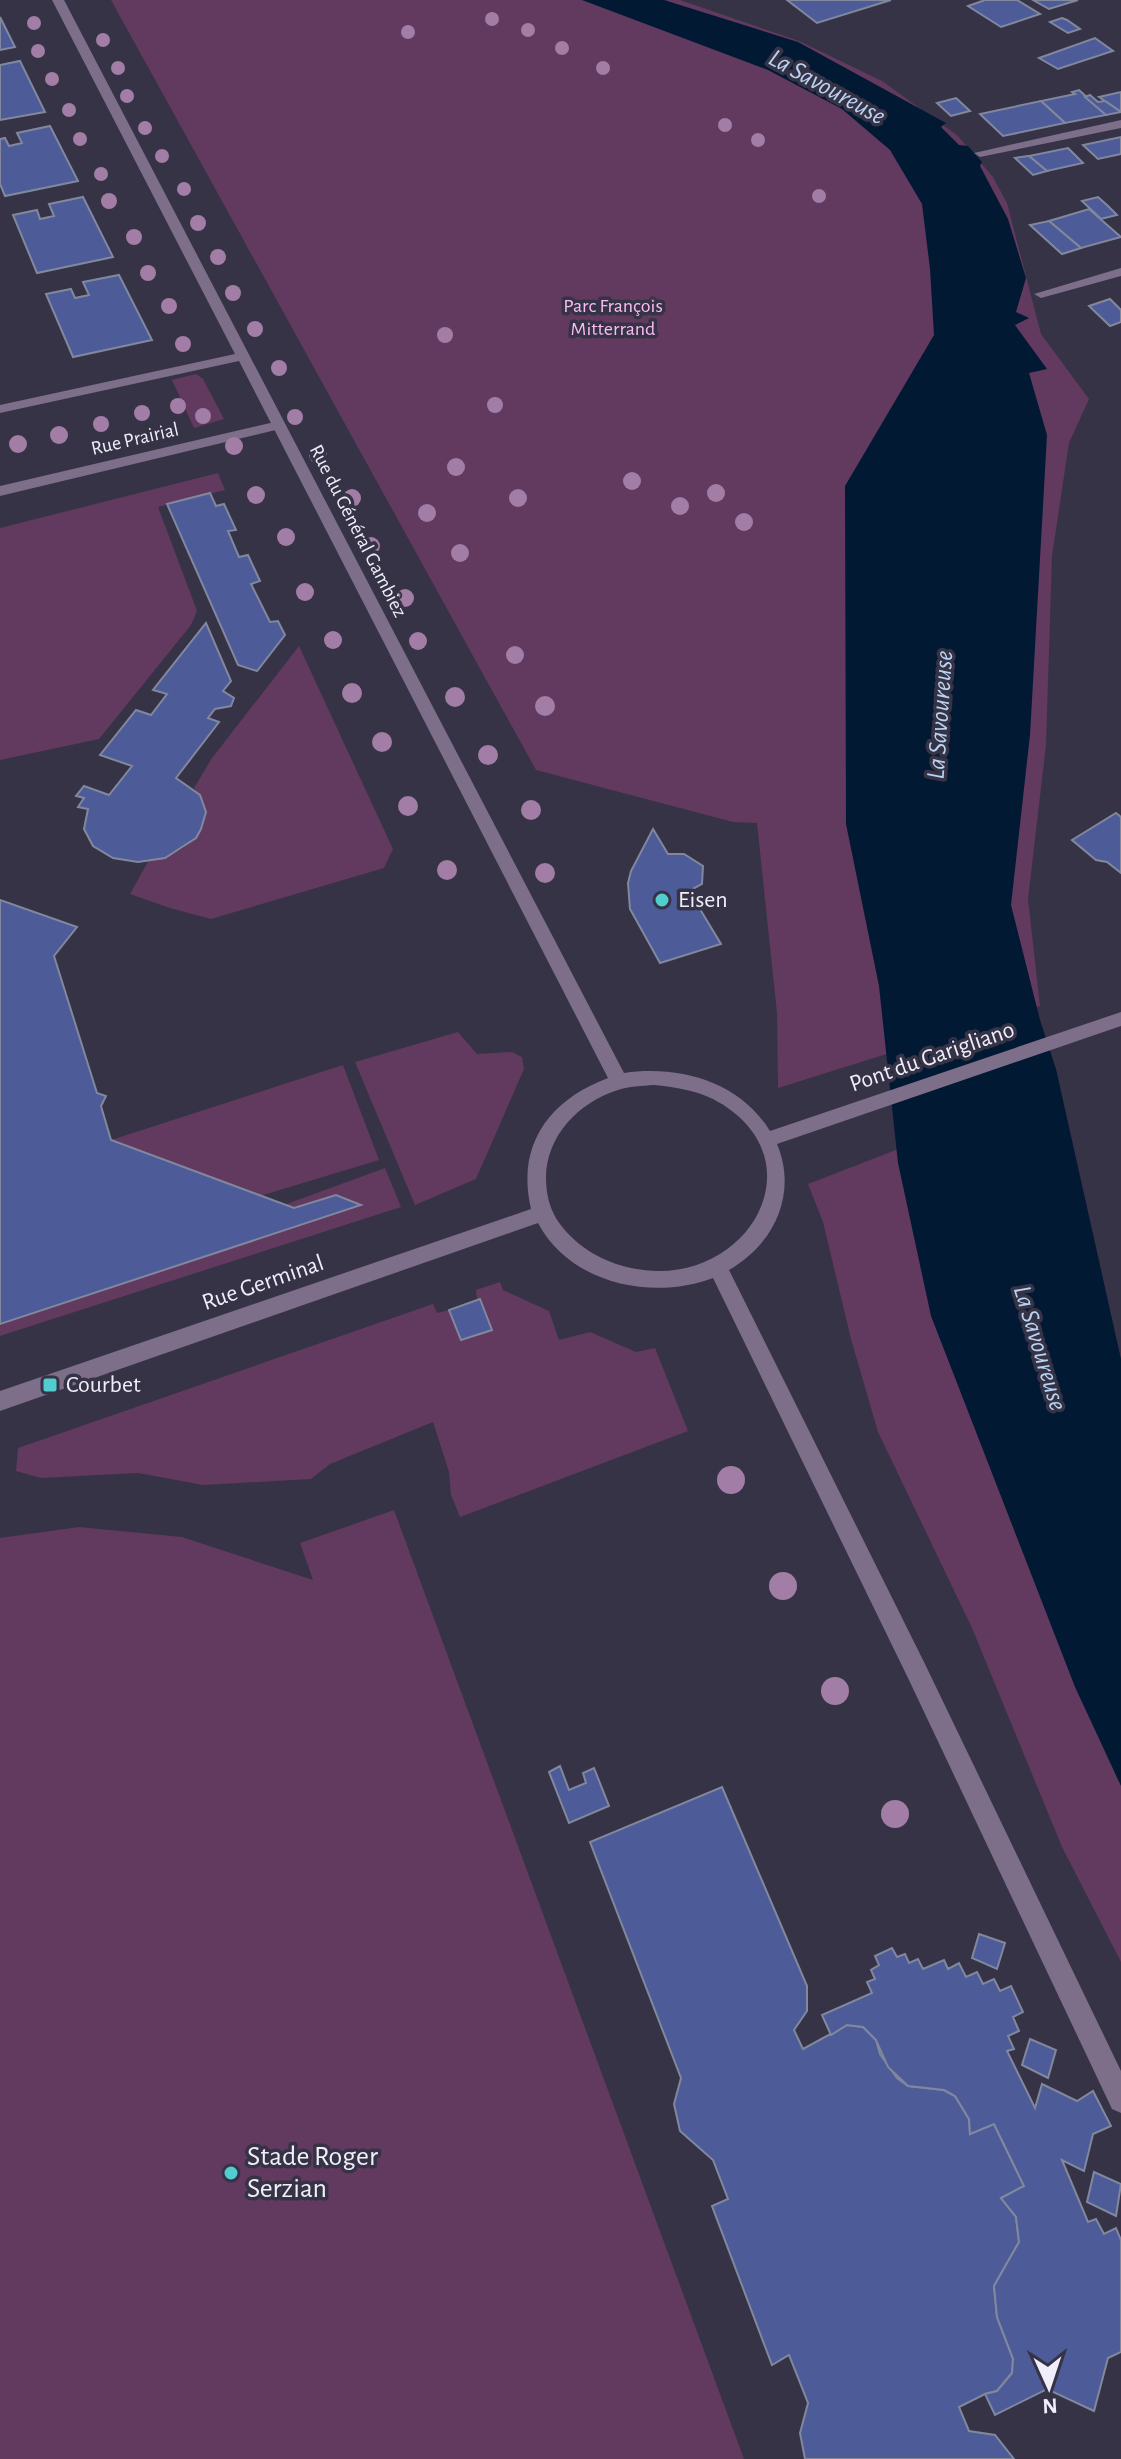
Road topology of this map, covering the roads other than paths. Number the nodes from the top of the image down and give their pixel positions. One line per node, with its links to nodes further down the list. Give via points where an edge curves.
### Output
1 (58, 0): 6 (street, Rue du Général Gambiez)
2 (1121, 124): 3 (street)
3 (980, 153)
4 (1121, 272): 5 (street)
5 (1041, 294)
6 (244, 356): 7 (street); 8 (street, Rue du Général Gambiez)
7 (0, 409)
8 (279, 425): 9 (street, Rue Prairial); 11 (street, Rue du Général Gambiez)
9 (0, 491)
10 (1121, 1019): 12 (street, Pont du Garigliano)
11 (619, 1081): 12 (street, via 654,1077 720,1094 747,1114); 13 (street, via 575,1102 557,1118 540,1146 535,1180)
12 (766, 1140): 14 (street, via 777,1187 768,1219 748,1247)
13 (543, 1213): 14 (street, via 565,1243 597,1267 637,1279 679,1280); 15 (street, Rue Germinal)
14 (718, 1268): 16 (street)
15 (0, 1401)
16 (1121, 2100)

